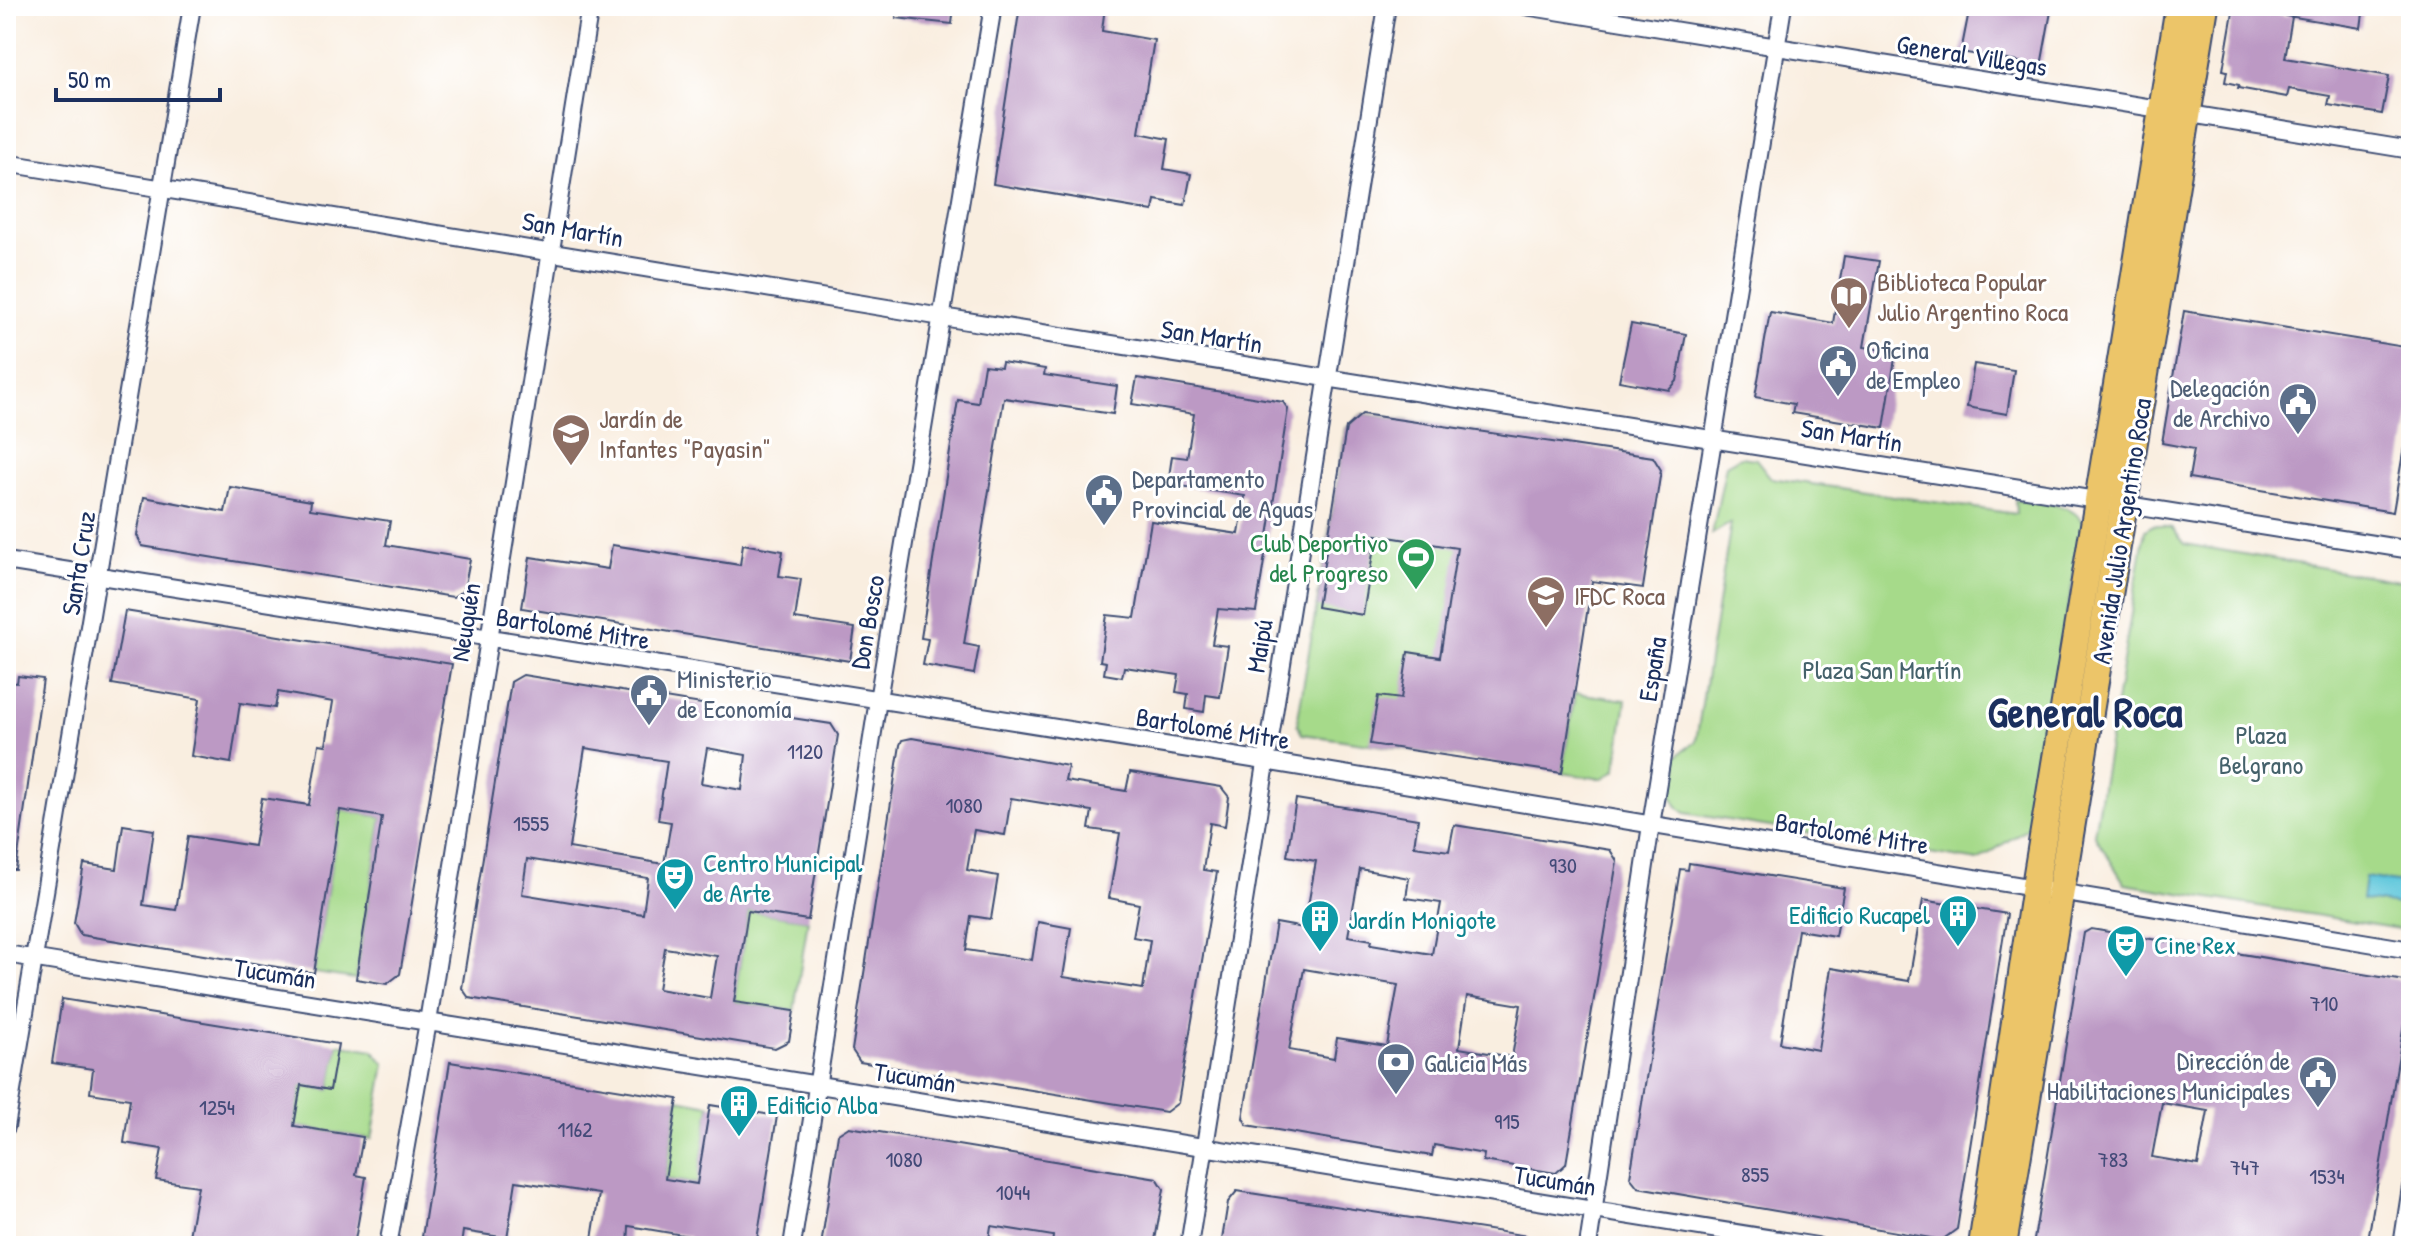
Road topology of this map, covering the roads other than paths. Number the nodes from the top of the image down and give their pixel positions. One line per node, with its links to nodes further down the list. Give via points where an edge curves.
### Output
1 (192, 6): 13 (street, Santa Cruz)
2 (590, 6): 14 (street, Neuquén)
3 (993, 6): 15 (street, Don Bosco)
4 (1387, 6): 16 (street, Maipú)
5 (1525, 6): 9 (street, General Villegas)
6 (1783, 6): 9 (street, España)
7 (2179, 6): 10 (main road, Avenida Julio Argentino Roca)
8 (2205, 6): 10 (main road, Avenida Julio Argentino Roca)
9 (1775, 48): 10 (street, General Villegas); 17 (street, España)
10 (2175, 111): 11 (street, General Villegas); 18 (main road, Avenida Julio Argentino Roca); 19 (main road, Avenida Julio Argentino Roca)
11 (2411, 150)
12 (6, 163): 13 (street, San Martín)
13 (164, 188): 14 (street, San Martín); 22 (street, Santa Cruz)
14 (551, 250): 15 (street, San Martín); 23 (street, Neuquén)
15 (942, 317): 16 (street, San Martín); 24 (street, Don Bosco)
16 (1327, 379): 17 (street, San Martín); 25 (street, Maipú)
17 (1714, 437): 18 (street, San Martín); 26 (street, España)
18 (2098, 498): 19 (street, San Martín); 27 (main road, Avenida Julio Argentino Roca)
19 (2126, 503): 20 (street, San Martín); 27 (main road, Avenida Julio Argentino Roca)
20 (2411, 550)
21 (6, 561): 22 (street, Bartolomé Mitre)
22 (100, 577): 23 (street, Bartolomé Mitre); 30 (street, Santa Cruz)
23 (486, 639): 24 (street, Bartolomé Mitre); 31 (street, Neuquén)
24 (878, 700): 25 (street, Bartolomé Mitre); 32 (street, Don Bosco)
25 (1265, 761): 26 (street, Bartolomé Mitre); 34 (street, Maipú)
26 (1651, 825): 27 (street, Bartolomé Mitre); 36 (street, España)
27 (2048, 888): 28 (street, Bartolomé Mitre); 42 (main road, Avenida Julio Argentino Roca); 43 (main road, Avenida Julio Argentino Roca)
28 (2411, 950)
29 (6, 954): 30 (street, Tucumán)
30 (36, 959): 31 (street, Tucumán); 33 (street, Santa Cruz)
31 (428, 1022): 32 (street, Tucumán); 37 (street, Neuquén)
32 (819, 1085): 34 (street, Tucumán); 38 (street, Don Bosco)
33 (6, 1127)
34 (1206, 1149): 36 (street, Tucumán); 39 (street, Maipú)
35 (2411, 1187): 44 (street)
36 (1594, 1210): 40 (street, España); 41 (street, Tucumán)
37 (388, 1246)
38 (792, 1246)
39 (1189, 1246)
40 (1588, 1246)
41 (1817, 1246)
42 (1982, 1246)
43 (2003, 1246)
44 (2402, 1246)

